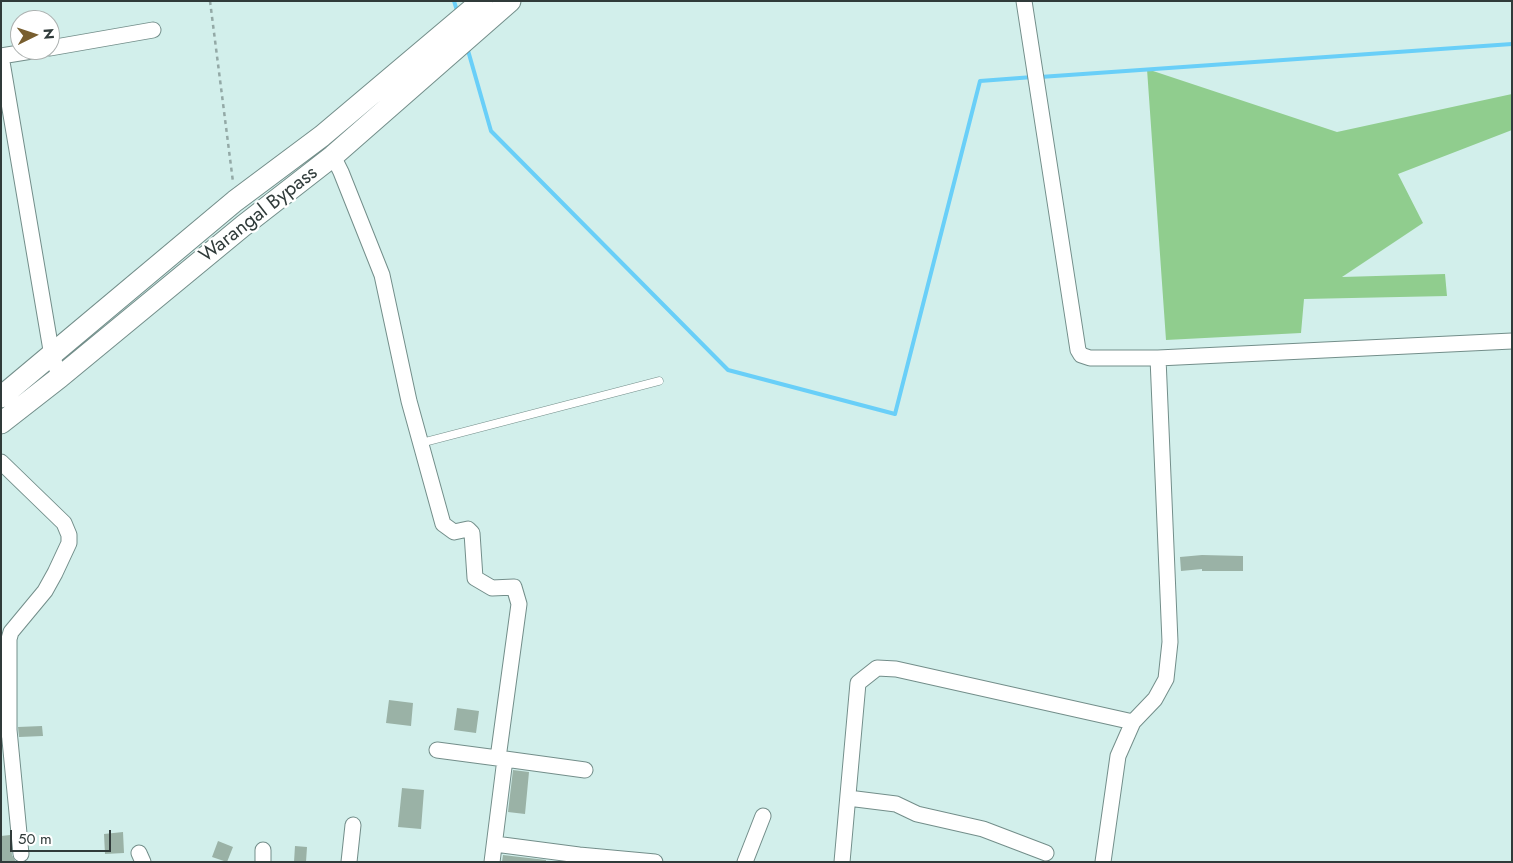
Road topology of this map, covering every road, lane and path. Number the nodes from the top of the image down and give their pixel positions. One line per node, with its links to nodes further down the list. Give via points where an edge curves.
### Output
1 (210, 1): 10 (path)
2 (482, 1): 6 (main road, Warangal Bypass)
3 (510, 1): 6 (main road, Warangal Bypass)
4 (1024, 1): 13 (street, via 1078,350 1090,358)
5 (153, 30): 7 (street)
6 (447, 42): 9 (main road, Warangal Bypass); 10 (main road, Warangal Bypass)
7 (60, 46)
8 (1, 56): 12 (street)
9 (333, 156): 14 (main road, Warangal Bypass); 18 (street, via 382,275)
10 (235, 200): 12 (main road, Warangal Bypass)
11 (1512, 341): 13 (street)
12 (52, 356): 14 (street); 16 (main road, Warangal Bypass)
13 (1158, 358): 20 (street, via 1170,642 1166,679 1155,700)
14 (60, 377): 17 (main road, Warangal Bypass)
15 (658, 381): 18 (lane)
16 (1, 398)
17 (1, 423)
18 (421, 443): 23 (street, via 443,524 454,532 468,529 472,533 475,578 492,588 514,588 520,604)
19 (1, 462): 21 (street, via 64,523 69,535 69,543 45,591 11,632)
20 (1133, 722): 25 (street, via 877,668 858,683); 37 (street, via 1118,756)
21 (5, 730): 30 (street)
22 (437, 750): 23 (street)
23 (502, 758): 24 (street); 28 (street)
24 (585, 770)
25 (848, 798): 29 (street, via 896,804 917,814 983,829); 36 (street)
26 (763, 816): 35 (street)
27 (354, 826): 32 (street)
28 (495, 844): 31 (street); 33 (street)
29 (1046, 853)
30 (21, 854)
31 (579, 858): 34 (street)
32 (349, 862)
33 (492, 862)
34 (655, 862)
35 (745, 862)
36 (842, 862)
37 (1103, 862)

